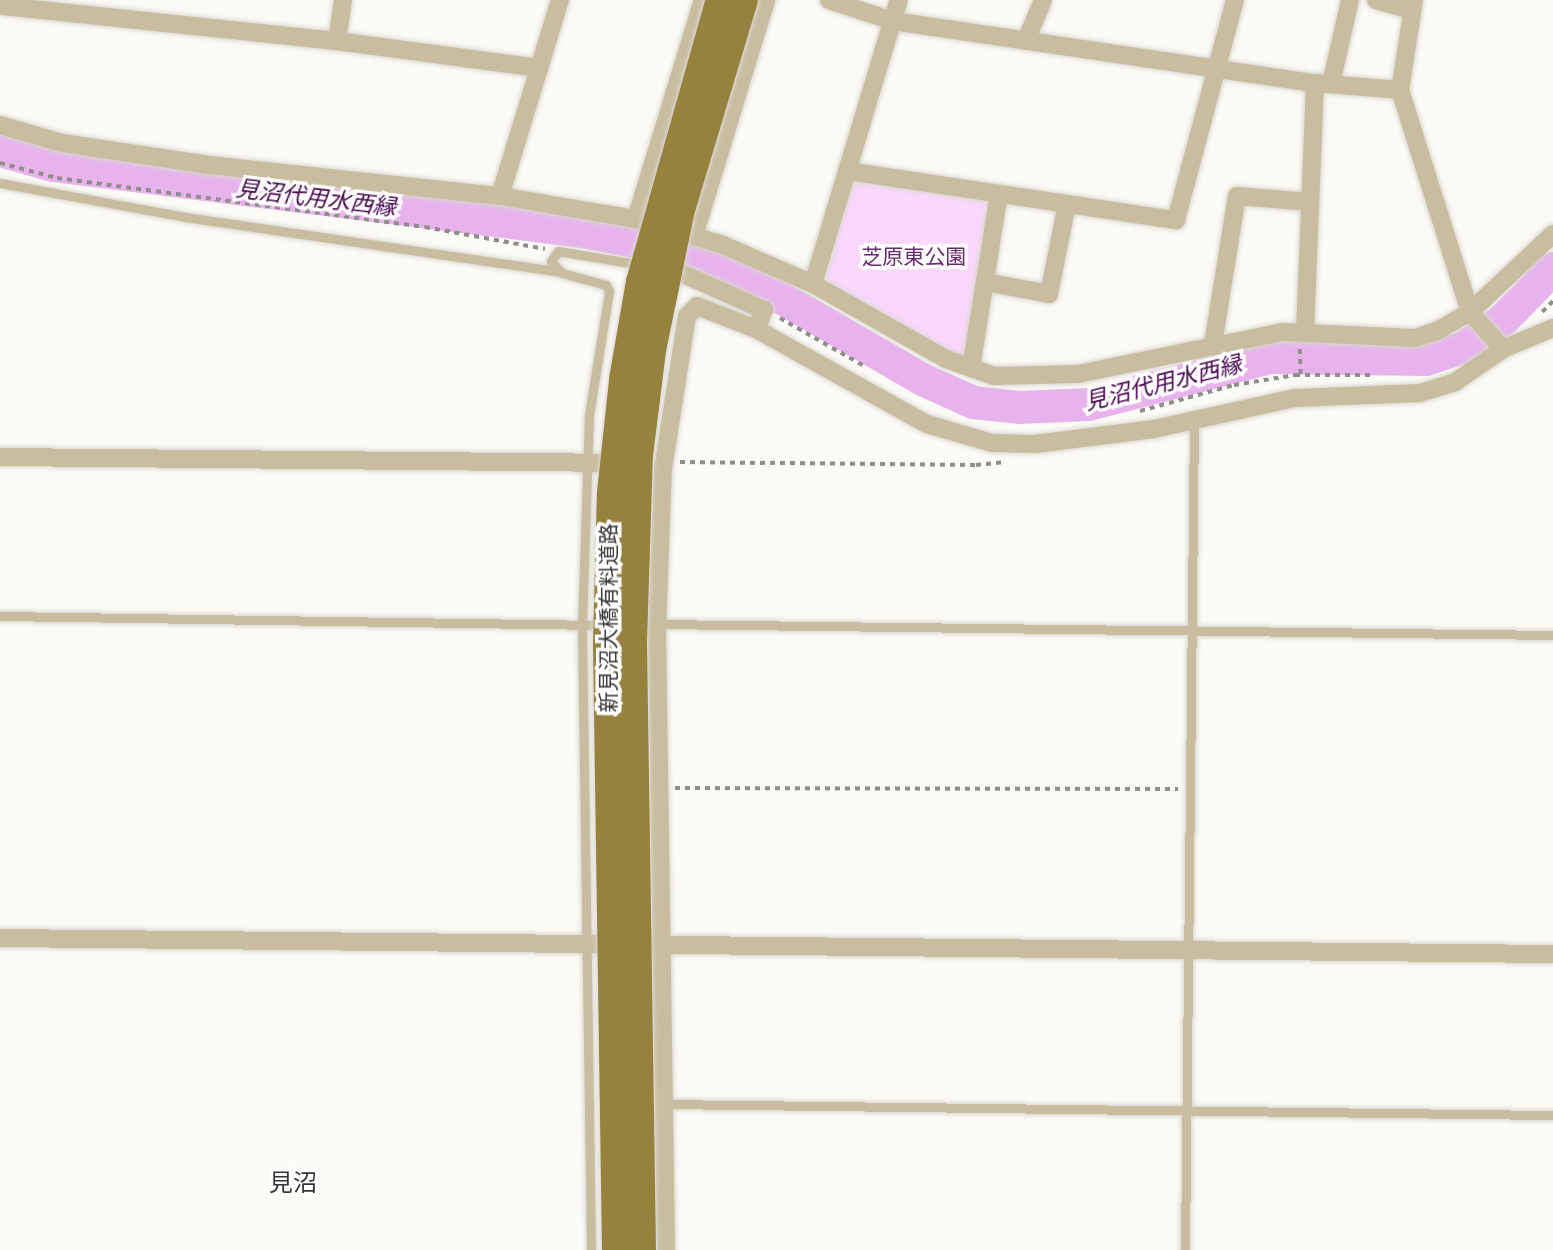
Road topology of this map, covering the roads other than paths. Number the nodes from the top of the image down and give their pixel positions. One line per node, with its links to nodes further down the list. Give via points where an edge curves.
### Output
1 (343, 0): 16 (street)
2 (560, 0): 18 (street)
3 (703, 0): 29 (street)
4 (720, 0): 61 (highway, 新見沼大橋有料道路, bridge, via 640,282 624,369 611,493 607,644)
5 (744, 0): 62 (highway, 新見沼大橋有料道路, bridge, via 680,213 652,349 639,455 633,642)
6 (766, 0): 30 (street)
7 (829, 0): 15 (street)
8 (899, 0): 15 (street)
9 (1042, 0): 17 (street)
10 (1235, 0): 19 (street)
11 (1350, 0): 20 (street)
12 (1377, 0): 13 (street)
13 (1413, 5): 21 (street)
14 (2, 10): 16 (street)
15 (893, 21): 17 (street); 23 (street)
16 (337, 41): 18 (street)
17 (1026, 41): 19 (street)
18 (539, 68): 26 (street)
19 (1216, 68): 20 (street); 28 (street, via 1176,220)
20 (1323, 84): 21 (street); 27 (street)
21 (1400, 90): 35 (street)
22 (0, 125): 26 (street, via 62,143 209,165)
23 (847, 171): 25 (street); 34 (street)
24 (0, 183): 32 (lane, via 185,217)
25 (999, 194): 28 (street); 33 (street)
26 (500, 196): 29 (street)
27 (1310, 202): 38 (street); 39 (street, via 1237,196)
28 (1067, 204): 33 (street, via 1049,294)
29 (642, 221): 30 (street); 32 (lane, via 636,264 558,251 551,261)
30 (688, 234): 34 (street); 37 (street, via 674,270 764,310)
31 (1553, 234): 35 (street)
32 (562, 273): 45 (lane, via 606,285 609,291 592,392)
33 (985, 282): 41 (street)
34 (813, 284): 41 (street, via 946,359)
35 (1470, 312): 38 (street, via 1415,338); 40 (street)
36 (1553, 328): 40 (street)
37 (756, 329): 42 (street, via 927,424 970,438 1012,443 1104,436); 44 (street, via 697,306 691,310 682,340)
38 (1303, 338): 39 (street)
39 (1213, 344): 41 (street, via 1079,374 994,376)
40 (1499, 346): 42 (street, via 1455,382 1420,393 1295,398)
41 (971, 368)
42 (1194, 421): 49 (lane)
43 (0, 457): 45 (street)
44 (664, 462): 45 (street); 47 (street)
45 (587, 464): 48 (lane)
46 (0, 616): 48 (lane)
47 (657, 624): 48 (lane); 49 (lane); 53 (street)
48 (582, 625): 52 (lane)
49 (1189, 630): 50 (lane); 54 (lane)
50 (1553, 635)
51 (0, 938): 52 (street)
52 (588, 944): 53 (street); 56 (lane)
53 (662, 946): 54 (street, via 958,945); 57 (street)
54 (1188, 951): 55 (street); 58 (lane)
55 (1553, 954)
56 (590, 1104): 57 (lane); 60 (lane)
57 (663, 1104): 58 (lane); 63 (street)
58 (1186, 1111): 59 (lane); 64 (lane)
59 (1553, 1115)
60 (591, 1250)
61 (616, 1250)
62 (642, 1250)
63 (666, 1250)
64 (1185, 1250)

